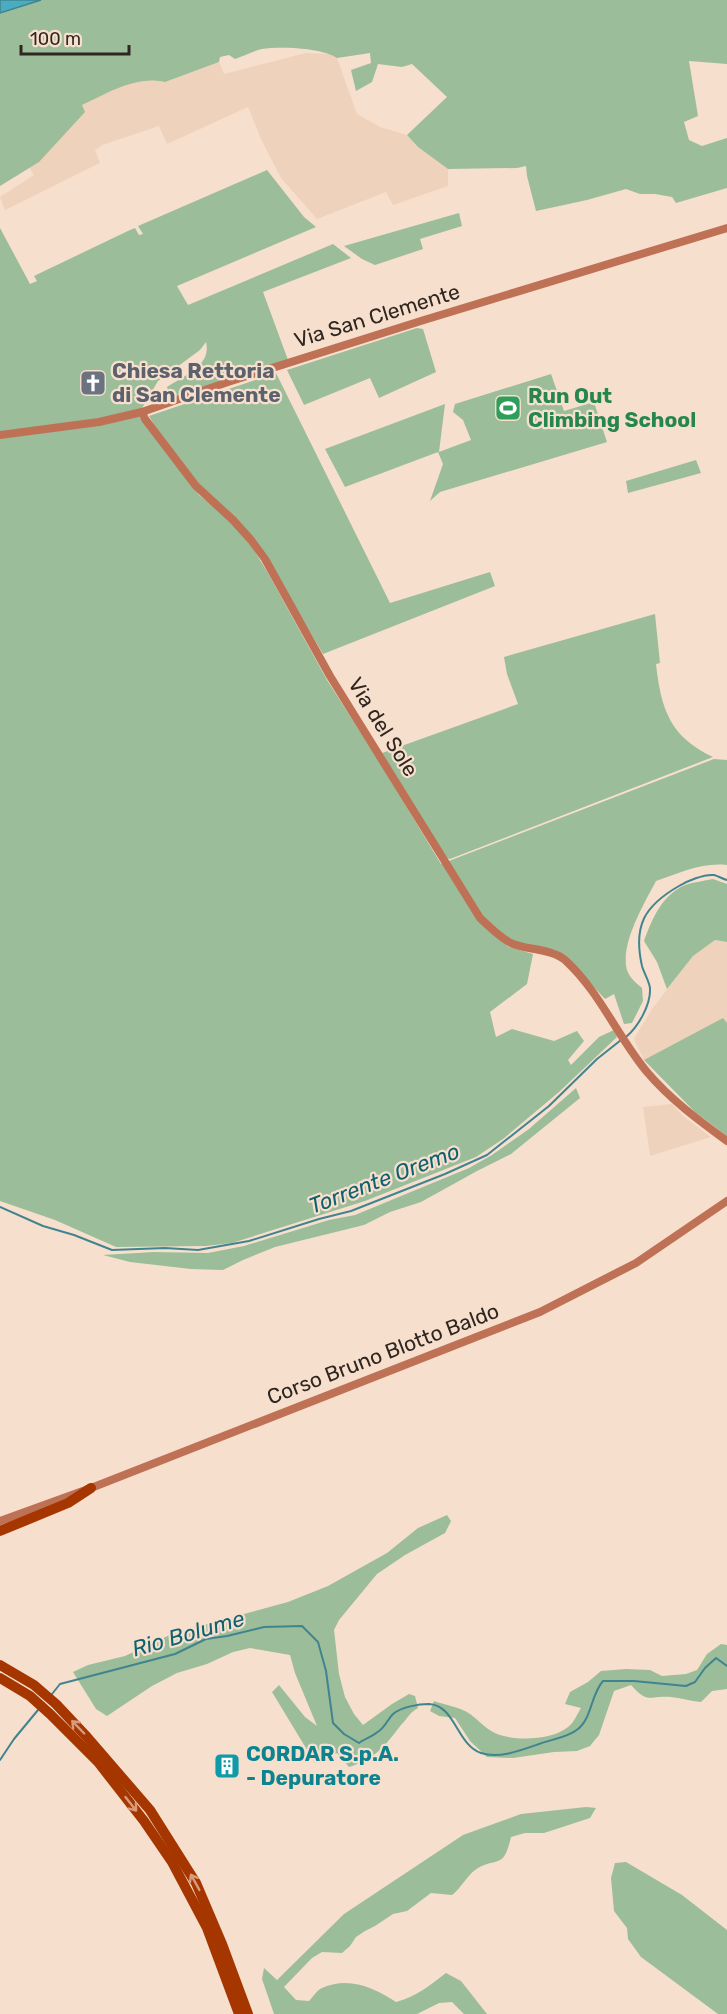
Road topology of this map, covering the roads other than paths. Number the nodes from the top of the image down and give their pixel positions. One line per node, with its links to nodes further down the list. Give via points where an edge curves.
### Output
1 (727, 228): 2 (street, Via San Clemente, via 430,318)
2 (142, 412): 3 (street, Via San Clemente); 4 (street, Via del Sole, via 196,486 233,520 265,559 330,676 480,918 510,943 564,958 597,997 646,1071 679,1106)
3 (0, 435)
4 (727, 1141)
5 (727, 1201): 6 (street, Corso Bruno Blotto Baldo, via 636,1263 540,1312)
6 (92, 1488): 7 (street, Corso Bruno Blotto Baldo); 8 (highway, via 68,1503)
7 (0, 1523)
8 (0, 1531)
9 (0, 1665): 12 (highway, one-way to 9, via 196,1883 150,1810 56,1704 34,1685)
10 (0, 1678): 11 (highway, one-way to 11, via 50,1714 98,1762 144,1821 172,1862 207,1928)
11 (238, 2014)
12 (248, 2014)

